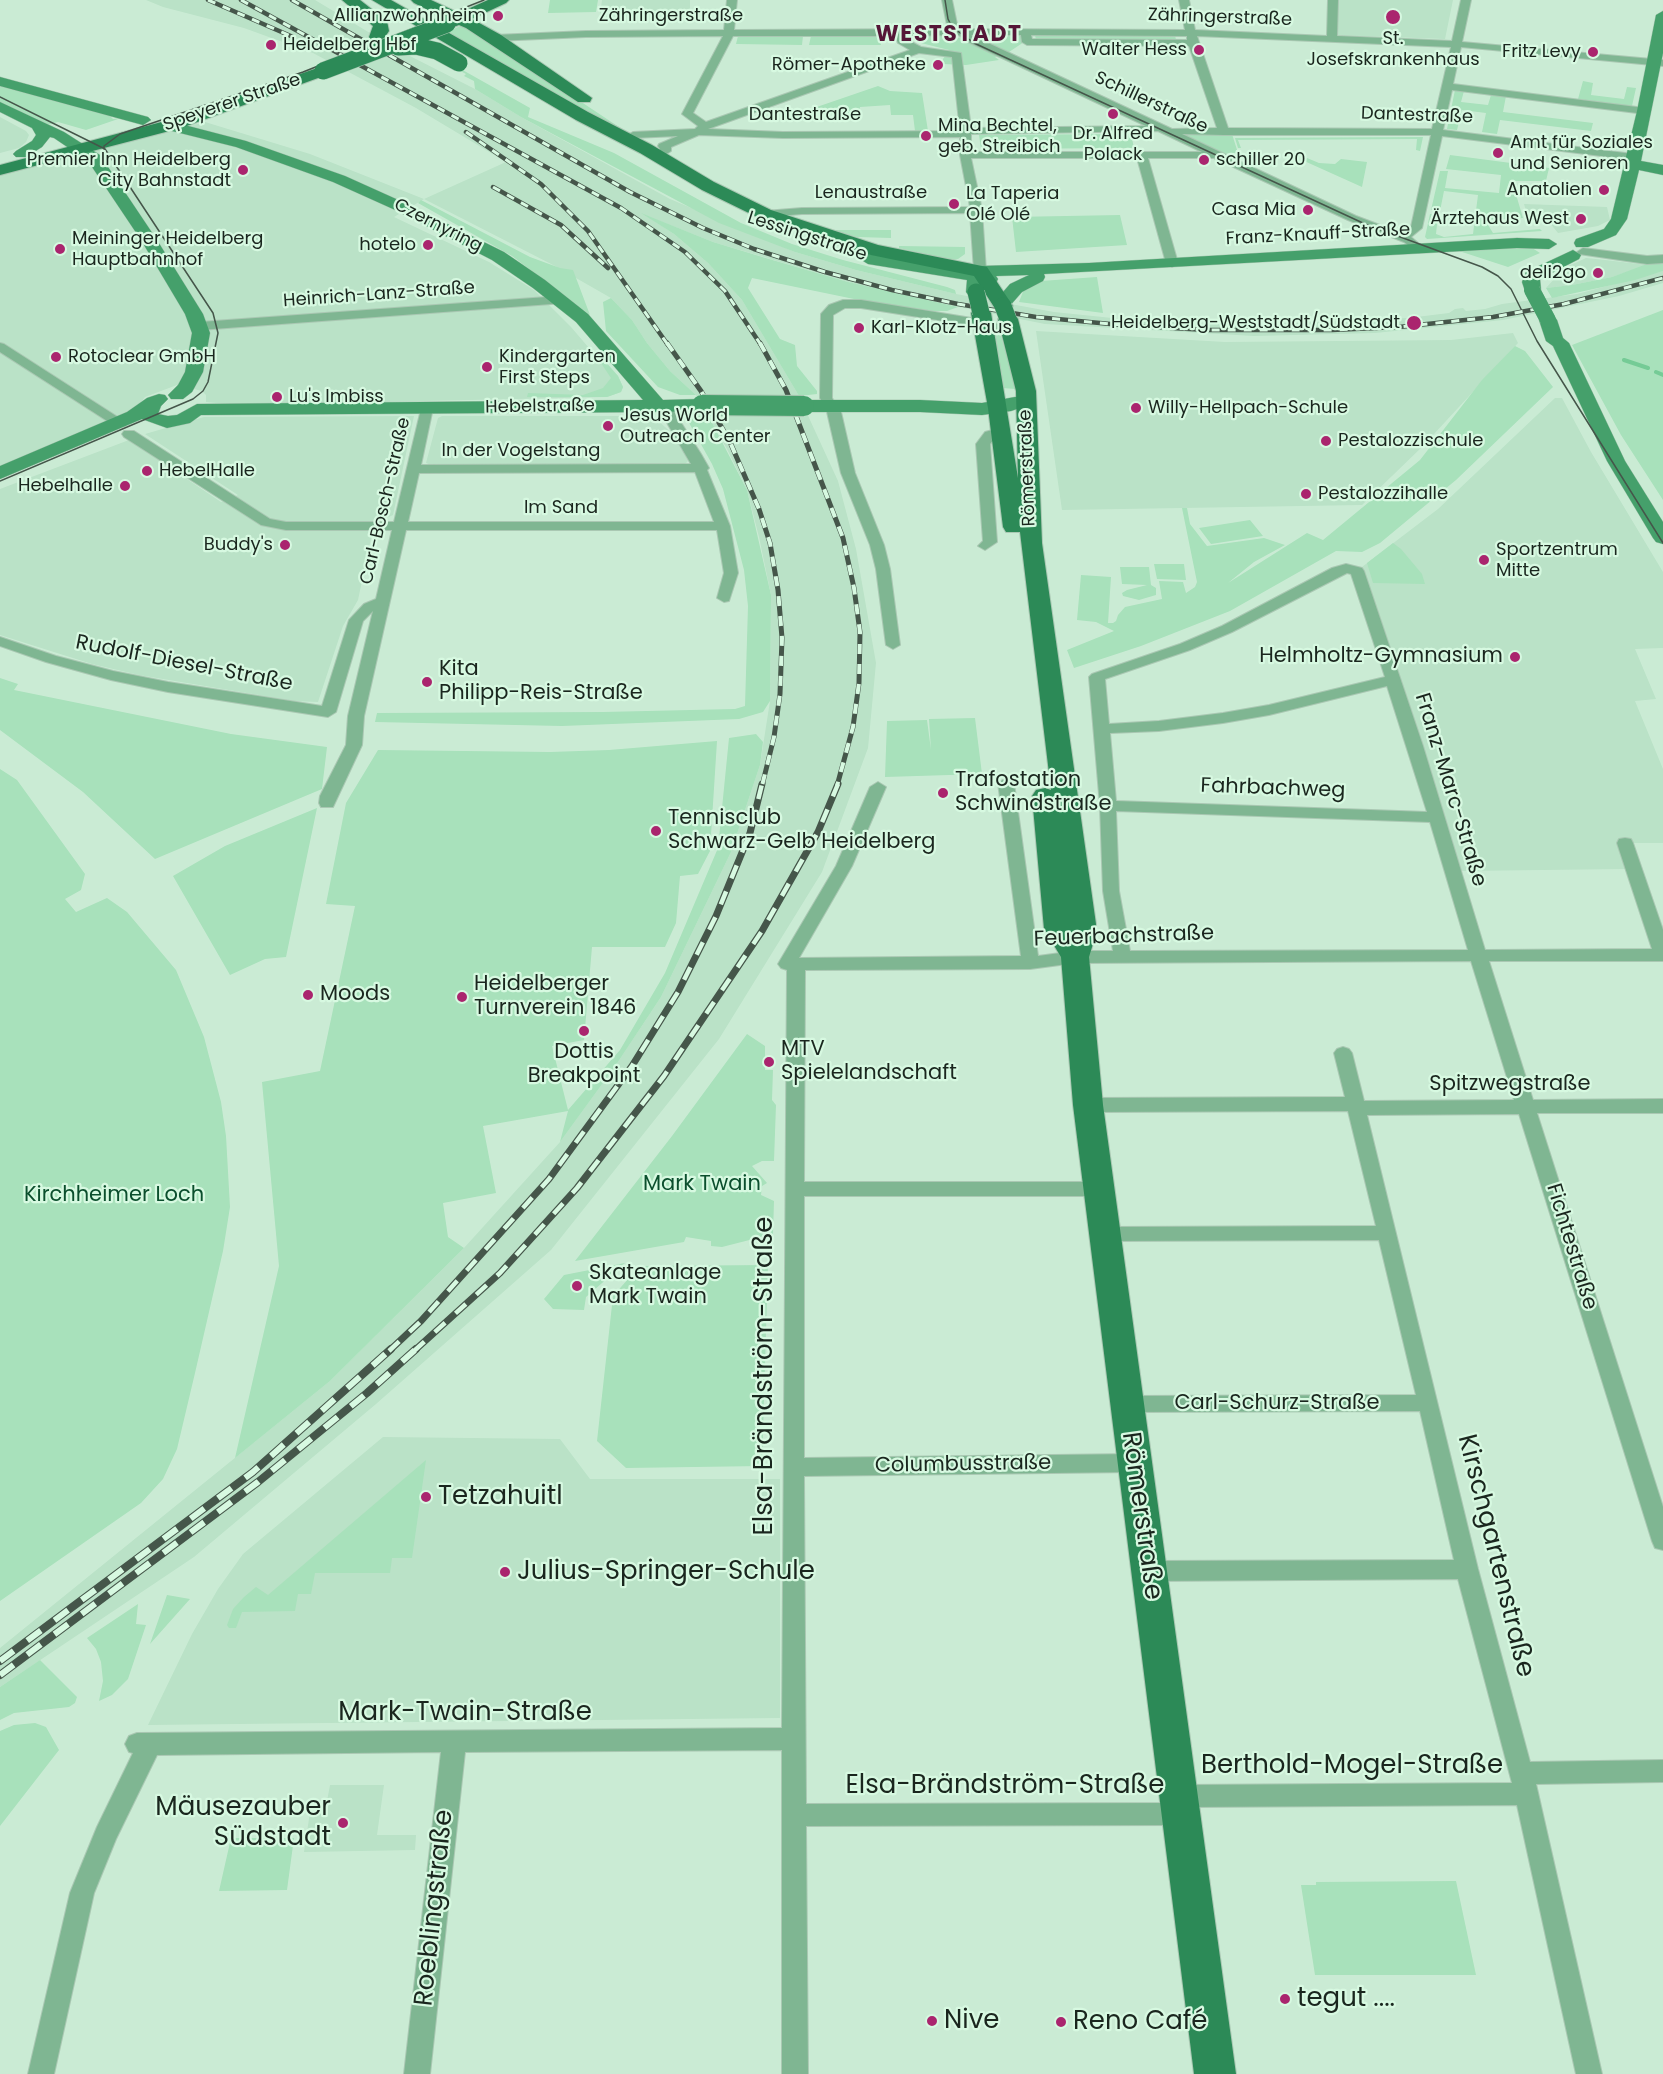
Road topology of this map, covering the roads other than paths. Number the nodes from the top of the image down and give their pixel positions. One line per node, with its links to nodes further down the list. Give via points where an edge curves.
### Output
1 (350, 0): 21 (main road, via 381,24)
2 (380, 0): 33 (main road, Lessingstraße)
3 (419, 0): 12 (main road)
4 (472, 0): 12 (main road)
5 (501, 0): 12 (main road)
6 (732, 0): 16 (street)
7 (947, 0): 13 (street)
8 (1184, 0): 19 (street)
9 (1333, 0): 20 (street)
10 (1466, 0): 22 (street)
11 (1663, 15): 26 (main road)
12 (446, 17): 18 (main road); 21 (main road, Speyerer Straße, bridge)
13 (953, 30): 14 (street, Zähringerstraße); 17 (street, Zähringerstraße); 25 (street, Schillerstraße)
14 (898, 32): 16 (street, Zähringerstraße); 23 (street, via 902,41)
15 (536, 36): 16 (street, Zähringerstraße, via 595,40); 18 (street, Zähringerstraße); 24 (street, via 522,43)
16 (729, 36): 37 (street, via 687,114)
17 (1027, 37): 19 (street, Zähringerstraße); 25 (street, Zähringerstraße)
18 (495, 38): 24 (main road)
19 (1192, 38): 20 (street, Zähringerstraße); 39 (street)
20 (1332, 38): 22 (street, Zähringerstraße)
21 (376, 44): 34 (main road, Speyerer Straße); 35 (main road, Speyerer Straße, bridge, via 262,94); 42 (main road, bridge, via 437,51 594,136)
22 (1456, 44): 26 (street, Zähringerstraße); 29 (street)
23 (918, 50): 37 (street); 41 (street, Römerstraße, via 957,55)
24 (520, 54): 42 (main road, via 613,119)
25 (1004, 55): 38 (street, Schillerstraße)
26 (1659, 62): 32 (main road)
27 (0, 73): 30 (main road)
28 (0, 81): 34 (main road)
29 (1447, 86): 32 (street); 40 (street)
30 (79, 95)
31 (0, 106): 36 (main road)
32 (1645, 111): 50 (main road)
33 (582, 116): 42 (main road, Lessingstraße, via 596,130); 44 (main road, Lessingstraße)
34 (146, 119): 43 (main road, Speyerer Straße)
35 (172, 125): 43 (main road, Speyerer Straße); 69 (main road, Czernyring, via 270,154 370,192 498,256)
36 (39, 126): 43 (main road); 45 (main road, via 44,135)
37 (702, 129): 41 (street, Dantestraße, via 762,135); 42 (street); 44 (street, Dantestraße)
38 (1164, 129): 39 (street, Dantestraße); 41 (street, Dantestraße); 46 (street, Schillerstraße)
39 (1224, 132): 40 (street, Dantestraße)
40 (1437, 132): 50 (street, Dantestraße); 59 (street, via 1416,228)
41 (966, 133): 47 (street, Römerstraße)
42 (626, 140): 44 (main road); 56 (main road, Lessingstraße, via 684,185)
43 (74, 144): 45 (main road, Speyerer Straße); 52 (main road, Speyerer Straße); 72 (main road, via 98,163 127,204)
44 (656, 150): 55 (main road, Lessingstraße, via 708,186)
45 (21, 154): 49 (main road, Speyerer Straße)
46 (1225, 154): 48 (street); 57 (street, Schillerstraße)
47 (965, 155): 48 (street); 54 (street, Römerstraße)
48 (1142, 155): 65 (street)
49 (0, 160)
50 (1632, 160): 51 (main road, Dantestraße); 53 (main road); 58 (main road, via 1619,219)
51 (1663, 160)
52 (0, 170)
53 (1663, 170)
54 (976, 210): 55 (street, Lenaustraße); 68 (street, Römerstraße)
55 (765, 214): 56 (main road); 68 (main road, Lessingstraße, via 903,258)
56 (743, 217): 68 (main road, Lessingstraße, via 783,233)
57 (1362, 222): 59 (street, Schillerstraße); 60 (street, Schillerstraße)
58 (1610, 232): 62 (main road); 63 (street, via 1615,248)
59 (1402, 238): 61 (street, Schillerstraße)
60 (1383, 245): 61 (main road, Franz-Knauff-Straße); 65 (main road, Franz-Knauff-Straße)
61 (1419, 249): 62 (main road, Franz-Knauff-Straße, via 1517,243)
62 (1565, 252): 63 (street); 91 (main road, bridge, via 1532,276 1530,282 1556,341 1552,344 1554,358 1579,412 1616,461)
63 (1639, 259): 64 (street)
64 (1663, 259)
65 (1173, 263): 66 (main road, Franz-Knauff-Straße)
66 (1089, 268): 67 (main road, Franz-Knauff-Straße); 68 (main road, Franz-Knauff-Straße)
67 (1037, 277): 68 (main road, Franz-Knauff-Straße); 68 (main road)
68 (992, 296): 70 (main road, Römerstraße, bridge); 70 (street); 81 (main road, Römerstraße)
69 (561, 300): 72 (street, Heinrich-Lanz-Straße); 76 (main road, Czernyring, via 595,330)
70 (978, 316): 71 (street); 71 (street); 82 (main road, Römerstraße)
71 (945, 317): 77 (street, via 861,304 833,308 827,314 826,389)
72 (200, 326): 74 (main road, via 194,372)
73 (0, 347): 84 (street, Im Sand)
74 (177, 395): 75 (main road, Hebelstraße); 80 (main road, via 193,399)
75 (153, 402): 83 (main road, via 149,415); 84 (main road, Hebelstraße)
76 (658, 406): 77 (main road, Hebelstraße, bridge); 79 (main road, Hebelstraße); 85 (street, via 668,413)
77 (832, 406): 78 (main road, Hebelstraße); 96 (street, via 848,473 884,569)
78 (920, 406): 82 (main road, Hebelstraße, via 944,407); 82 (main road, Hebelstraße, via 982,402)
79 (427, 408): 80 (main road, Hebelstraße); 86 (street, Carl-Bosch-Straße)
80 (197, 410): 83 (main road, Hebelstraße, via 183,419)
81 (1027, 410): 82 (main road, Hebelstraße); 109 (main road, Römerstraße, via 1031,543 1082,924)
82 (999, 420): 92 (street, via 983,444 990,542); 109 (main road, Römerstraße, via 1034,669 1058,929)
83 (159, 421): 84 (main road, Hebelstraße)
84 (125, 428): 87 (main road, Hebelstraße); 88 (main road, Hebelstraße); 89 (street, Im Sand, via 266,522 286,526)
85 (702, 468): 86 (street, In der Vogelstang); 90 (street)
86 (412, 469): 89 (street, Carl-Bosch-Straße)
87 (0, 473)
88 (0, 486)
89 (400, 526): 90 (street, Im Sand); 94 (street, Carl-Bosch-Straße)
90 (723, 526): 93 (street, via 731,573)
91 (1663, 538)
92 (985, 546)
93 (724, 598)
94 (382, 602): 98 (street, Carl-Bosch-Straße, via 369,607 356,620); 102 (street, Carl-Bosch-Straße, via 356,716 354,745)
95 (0, 641): 98 (street, Rudolf-Diesel-Straße, via 111,675)
96 (893, 645)
97 (1393, 680): 99 (street, via 1223,718); 99 (street, Franz-Marc-Straße, via 1357,571 1346,568 1227,629 1097,677); 104 (street, Franz-Marc-Straße)
98 (328, 712)
99 (1101, 729): 103 (street)
100 (1006, 783): 110 (street)
101 (878, 788): 111 (street, via 844,866 787,964)
102 (327, 803)
103 (1108, 806): 104 (street, Fahrbachweg); 108 (street, via 1111,891)
104 (1436, 817): 106 (street, Franz-Marc-Straße)
105 (1626, 843): 107 (street)
106 (1477, 954): 107 (street, Feuerbachstraße); 108 (street, Feuerbachstraße); 116 (street, Fichtestraße)
107 (1663, 955)
108 (1122, 956): 109 (street, Feuerbachstraße)
109 (1075, 957): 110 (street, Feuerbachstraße); 113 (main road, Römerstraße)
110 (1030, 963): 111 (street, Feuerbachstraße)
111 (796, 964): 117 (street, Elsa-Brändström-Straße)
112 (1344, 1053): 114 (street, Kirschgartenstraße)
113 (1088, 1105): 114 (street, Spitzwegstraße); 118 (main road, Römerstraße)
114 (1357, 1106): 116 (street, Spitzwegstraße); 119 (street, Kirschgartenstraße)
115 (1663, 1106): 116 (street, Spitzwegstraße)
116 (1527, 1108): 125 (street, Fichtestraße)
117 (794, 1189): 118 (street, Elsa-Brändström-Straße); 124 (street, Elsa-Brändström-Straße)
118 (1098, 1189): 120 (main road, Römerstraße)
119 (1388, 1233): 120 (street); 121 (street, Kirschgartenstraße)
120 (1105, 1234): 122 (main road, Römerstraße)
121 (1428, 1403): 122 (street, Carl-Schurz-Straße); 126 (street, Kirschgartenstraße)
122 (1126, 1404): 123 (main road, Römerstraße)
123 (1134, 1463): 124 (street, Columbusstraße); 127 (main road, Römerstraße)
124 (793, 1467): 128 (street, Elsa-Brändström-Straße)
125 (1663, 1541)
126 (1467, 1569): 127 (street); 131 (street, Kirschgartenstraße)
127 (1148, 1571): 132 (main road, Römerstraße)
128 (793, 1739): 129 (street, Mark-Twain-Straße); 133 (street, Elsa-Brändström-Straße)
129 (454, 1741): 134 (street, Mark-Twain-Straße, via 144,1744 82,1893); 135 (street, Roeblingstraße)
130 (1663, 1771): 131 (street, Berthold-Mogel-Straße)
131 (1524, 1784): 132 (street, Berthold-Mogel-Straße); 138 (street, Kirschgartenstraße)
132 (1179, 1805): 133 (street, Elsa-Brändström-Straße); 137 (main road, Römerstraße)
133 (793, 1815): 136 (street, Elsa-Brändström-Straße)
134 (41, 2074)
135 (417, 2074)
136 (795, 2074)
137 (1215, 2074)
138 (1589, 2074)

